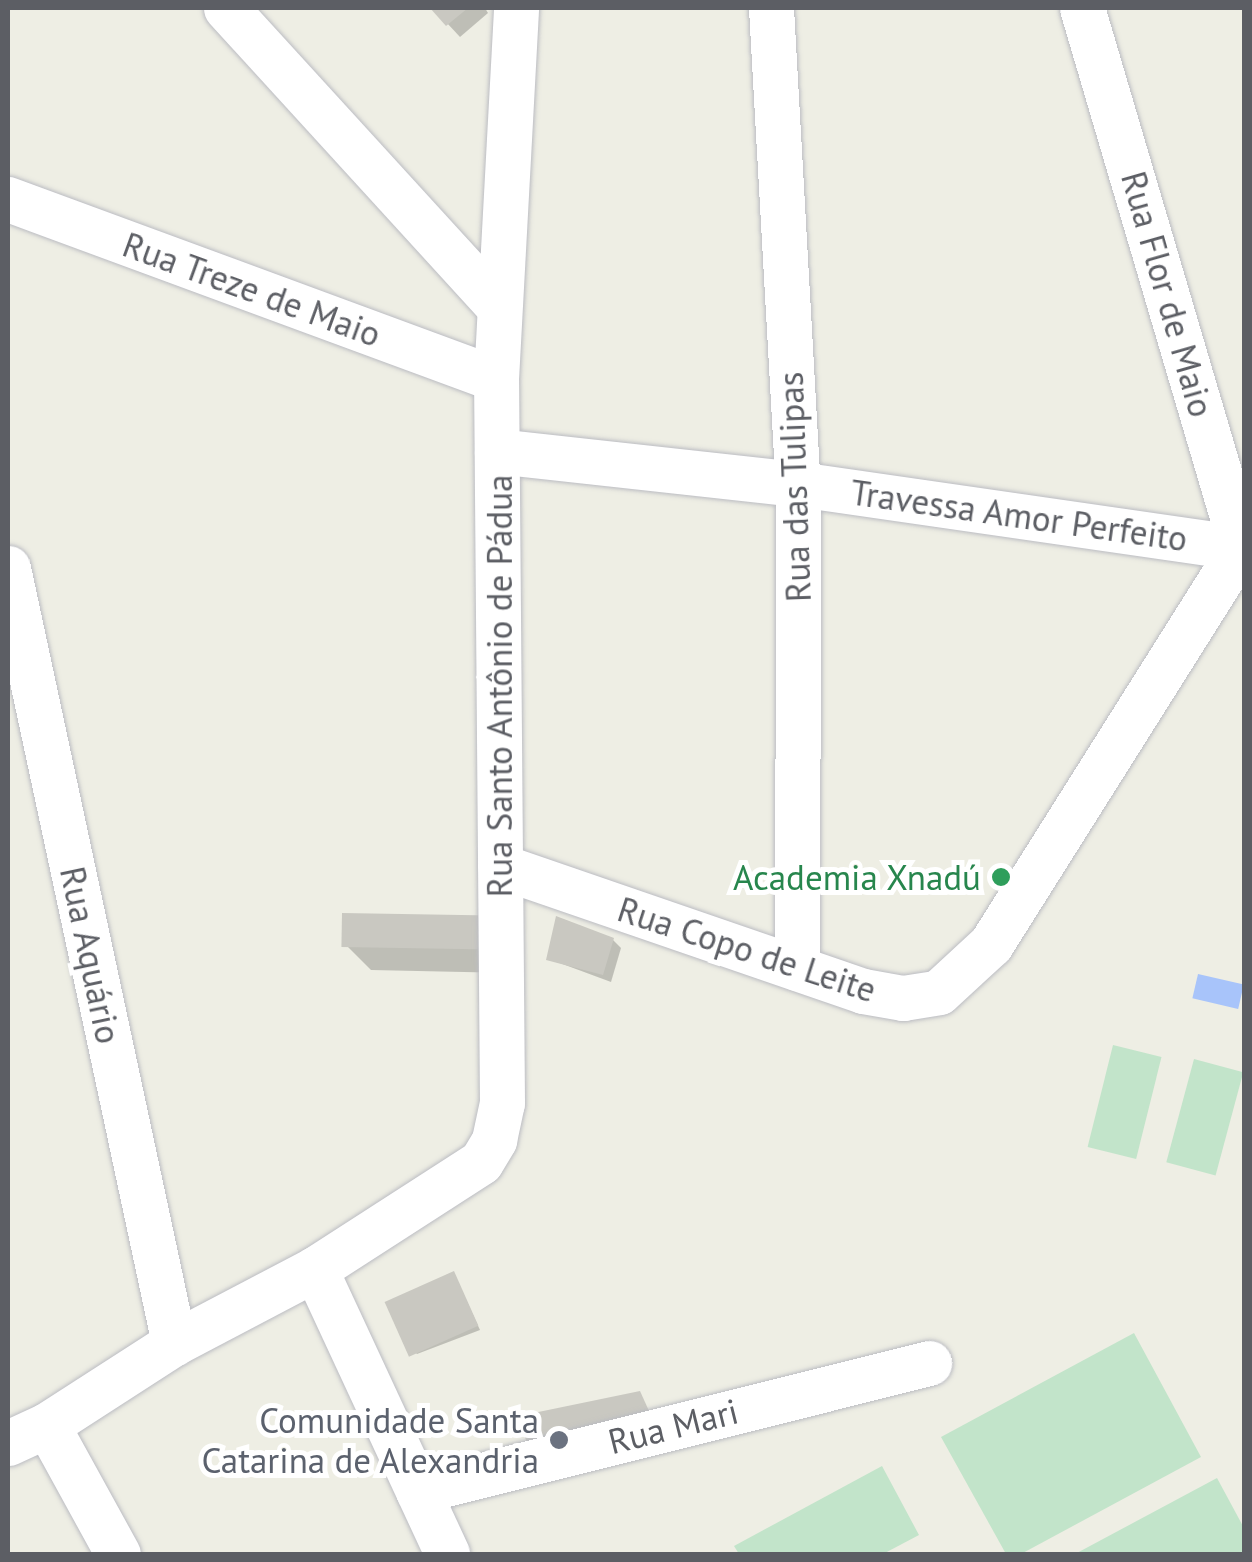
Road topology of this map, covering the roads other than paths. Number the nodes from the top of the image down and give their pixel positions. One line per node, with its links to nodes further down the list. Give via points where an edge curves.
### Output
1 (226, 8): 7 (street)
2 (516, 8): 7 (street, Rua Santo Antônio de Pádua)
3 (771, 8): 10 (street, Rua das Tulipas)
4 (1054, 8): 5 (street, Rua Flor de Maio)
5 (1085, 26): 11 (street, Rua Flor de Maio, via 1136,176)
6 (8, 199): 8 (street, Rua Treze de Maio)
7 (498, 306): 8 (street, Rua Santo Antônio de Pádua)
8 (496, 378): 9 (street, Rua Santo Antônio de Pádua)
9 (497, 451): 10 (street, Travessa Amor Perfeito); 13 (street, Rua Santo Antônio de Pádua)
10 (798, 484): 11 (street, Travessa Amor Perfeito); 14 (street, Rua das Tulipas)
11 (1242, 548): 14 (street, Rua Copo de Leite, via 991,944 966,973 939,992 904,998)
12 (8, 568): 16 (street, Rua Aquário)
13 (500, 866): 14 (street, Rua Copo de Leite); 15 (street, Rua Santo Antônio de Pádua, via 502,1104 494,1140 481,1162)
14 (797, 968)
15 (315, 1269): 16 (street, Rua Santo Antônio de Pádua); 19 (street)
16 (174, 1343): 18 (street, Rua Santo Antônio de Pádua)
17 (929, 1363): 19 (street, Rua Mari)
18 (27, 1434): 20 (street)
19 (418, 1492): 21 (street)
20 (118, 1554)
21 (447, 1554)

